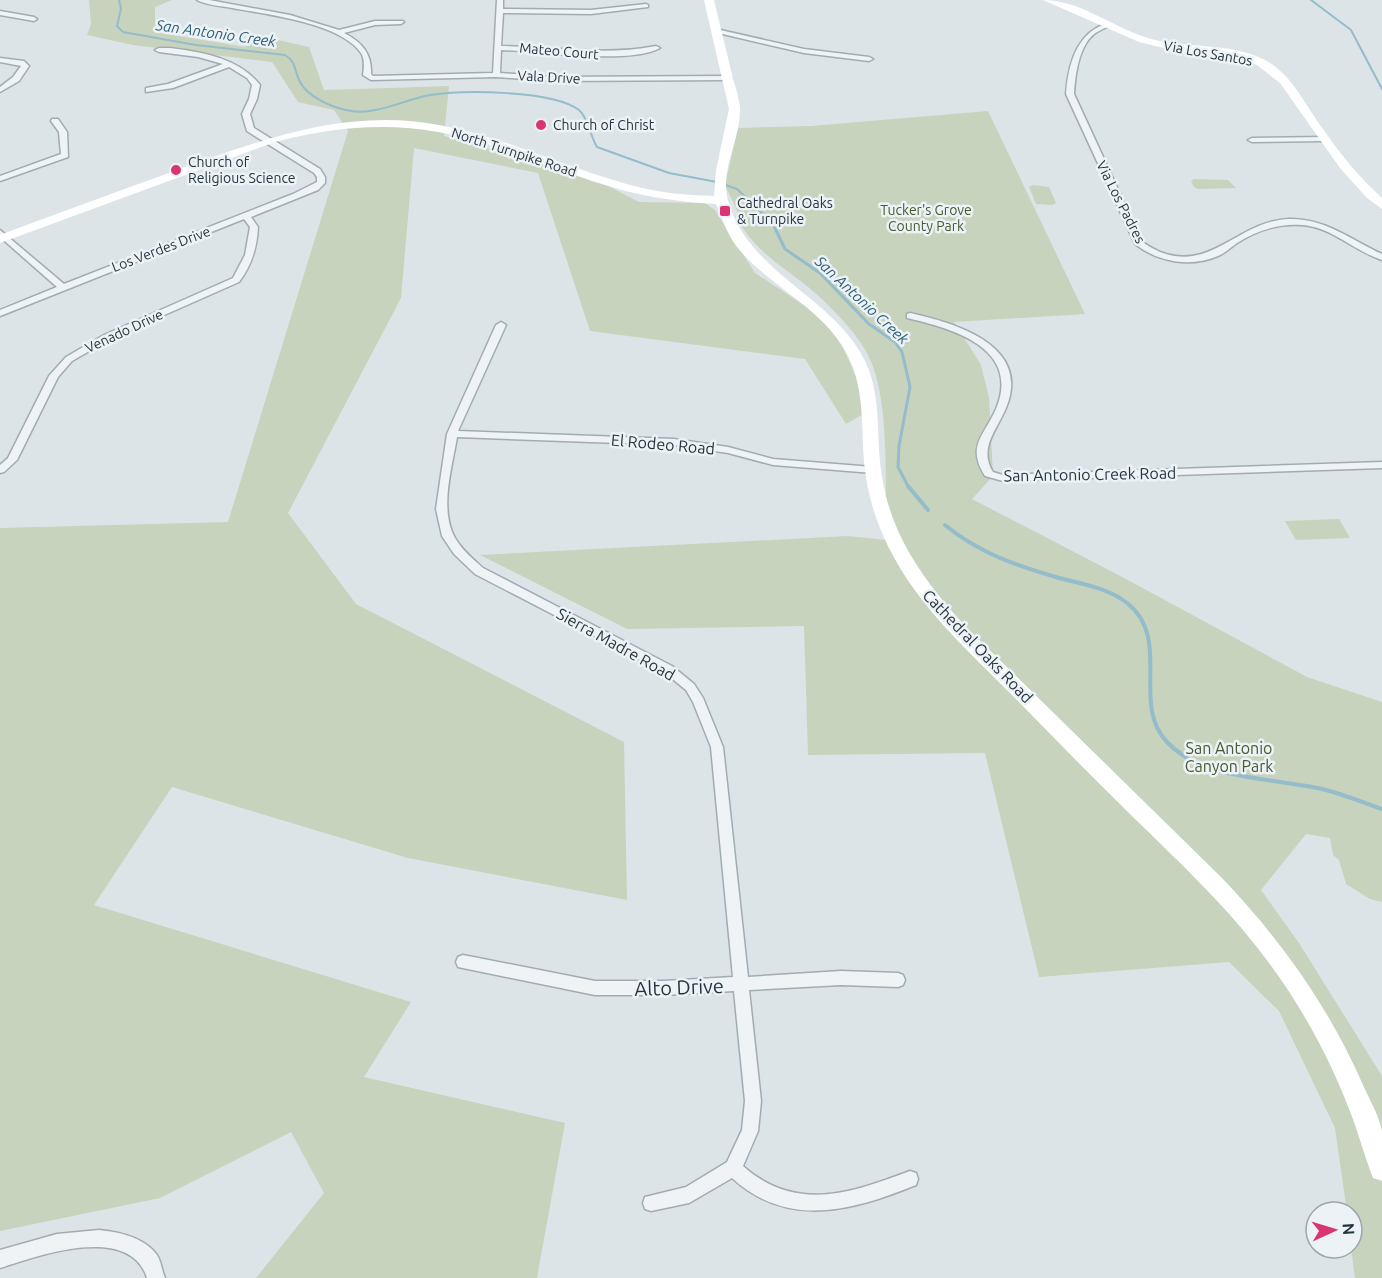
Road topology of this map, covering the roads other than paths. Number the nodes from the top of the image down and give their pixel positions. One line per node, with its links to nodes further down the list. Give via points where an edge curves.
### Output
1 (200, 0): 7 (street)
2 (254, 0): 7 (street)
3 (500, 0): 8 (street)
4 (709, 0): 13 (main road, Cathedral Oaks Road)
5 (1048, 0): 12 (main road, Via Los Santos)
6 (646, 6): 8 (street, via 591,12)
7 (238, 8): 14 (street)
8 (500, 11): 15 (street)
9 (0, 13): 10 (street)
10 (34, 19)
11 (401, 22): 14 (street, via 375,23)
12 (1105, 26): 30 (main road, Via Los Santos, via 1158,44 1239,56 1264,64 1280,76); 36 (street, Via Los Padres, via 1091,33 1076,60 1070,94 1144,248 1166,257 1197,259 1211,256 1252,232 1288,222 1335,230)
13 (716, 31): 18 (street, via 804,51); 23 (main road, Cathedral Oaks Road)
14 (339, 32): 22 (street, via 364,52 367,75)
15 (498, 48): 16 (street, Mateo Court, via 589,55); 21 (street)
16 (656, 48)
17 (159, 50): 20 (street)
18 (869, 59)
19 (0, 60): 25 (street, via 25,66)
20 (230, 63): 26 (street); 28 (street, via 256,85 246,114 247,125)
21 (496, 75): 22 (street, Vala Drive); 23 (street, Vala Drive, via 552,79)
22 (371, 78): 24 (street)
23 (727, 78): 32 (main road, Cathedral Oaks Road, via 734,98 734,125 721,172)
24 (363, 87)
25 (0, 90)
26 (149, 90)
27 (55, 121): 31 (street, via 63,132 66,155)
28 (271, 140): 32 (main road, North Turnpike Road, via 355,125 426,126 475,137 626,188 680,198); 34 (street, Los Verdes Drive, via 317,171 321,183); 35 (main road, North Turnpike Road)
29 (1252, 140): 30 (street)
30 (1323, 140): 33 (main road, Via Los Santos, via 1354,179)
31 (0, 179)
32 (720, 194): 44 (main road, Cathedral Oaks Road, via 742,244 827,318 857,359 872,409)
33 (1382, 205)
34 (246, 216): 37 (street, Los Verdes Drive); 43 (street, Venado Drive, via 255,227 253,243 236,280 107,337 69,359 54,375 12,460)
35 (2, 236): 37 (street)
36 (1382, 257)
37 (63, 288): 38 (street, Los Verdes Drive)
38 (0, 313)
39 (910, 316): 42 (street, San Antonio Creek Road, via 966,331 983,342 1001,363 1006,373 1004,398 981,446 989,474 1003,478)
40 (501, 325): 41 (street, Sierra Madre Road)
41 (452, 434): 44 (street, El Rodeo Road, via 674,442 773,462); 47 (street, Sierra Madre Road, via 441,509 448,536 458,552 479,571 668,669 690,687 699,701 717,747)
42 (1382, 465)
43 (0, 470)
44 (873, 470): 49 (main road, Cathedral Oaks Road, via 879,505 892,540 932,601 1209,879 1295,981 1337,1058)
45 (463, 962): 47 (street, Alto Drive, via 595,988)
46 (898, 981): 47 (street, Alto Drive, via 841,978)
47 (741, 985): 48 (street, Sierra Madre Road, via 752,1091 750,1131)
48 (733, 1168): 50 (street, via 759,1189 788,1201 838,1202); 51 (street, via 689,1195)
49 (1382, 1169)
50 (909, 1179)
51 (651, 1203)
52 (0, 1259): 53 (street, via 53,1242 84,1238 127,1242 150,1261)
53 (156, 1278)

